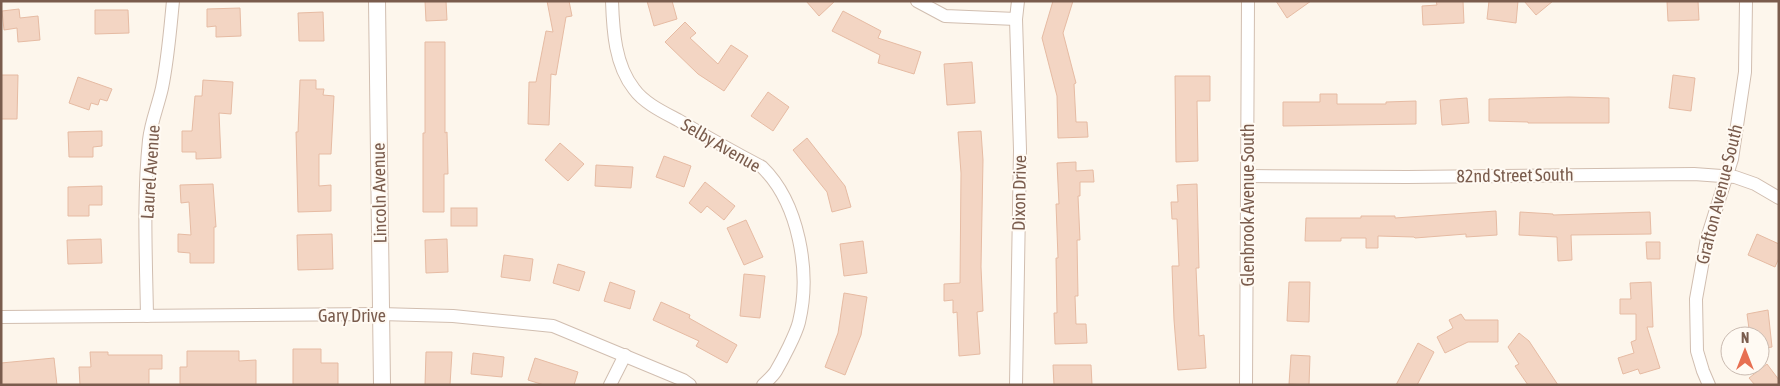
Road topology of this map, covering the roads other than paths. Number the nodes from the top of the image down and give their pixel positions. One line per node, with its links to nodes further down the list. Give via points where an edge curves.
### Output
1 (173, 1): 13 (street, Laurel Avenue, via 168,61 149,140)
2 (377, 1): 12 (street, Lincoln Avenue)
3 (612, 1): 19 (street, Selby Avenue, via 613,28 620,61 634,90 654,107 762,167 773,178 791,210 802,258 804,291 799,323 775,372)
4 (917, 1): 8 (street, via 945,16)
5 (1018, 1): 8 (street, Dixon Drive)
6 (1248, 1): 9 (street, Glenbrook Avenue South)
7 (1746, 1): 10 (street, Grafton Avenue South, via 1745,72 1732,159)
8 (1016, 19): 20 (street, Dixon Drive, via 1020,150)
9 (1247, 176): 10 (street, 82nd Street South); 21 (street, Glenbrook Avenue South)
10 (1726, 176): 11 (street, 82nd Street South, via 1755,184); 22 (street, Grafton Avenue South, via 1707,238 1696,299 1697,351)
11 (1779, 198)
12 (380, 314): 13 (street, Gary Drive); 15 (street, Gary Drive, via 453,316 553,326); 16 (street, Lincoln Avenue)
13 (147, 316): 14 (street, Gary Drive)
14 (1, 317)
15 (625, 355): 17 (street); 18 (street, Gary Drive)
16 (382, 385)
17 (610, 385)
18 (690, 385)
19 (763, 385)
20 (1016, 385)
21 (1246, 385)
22 (1709, 385)

